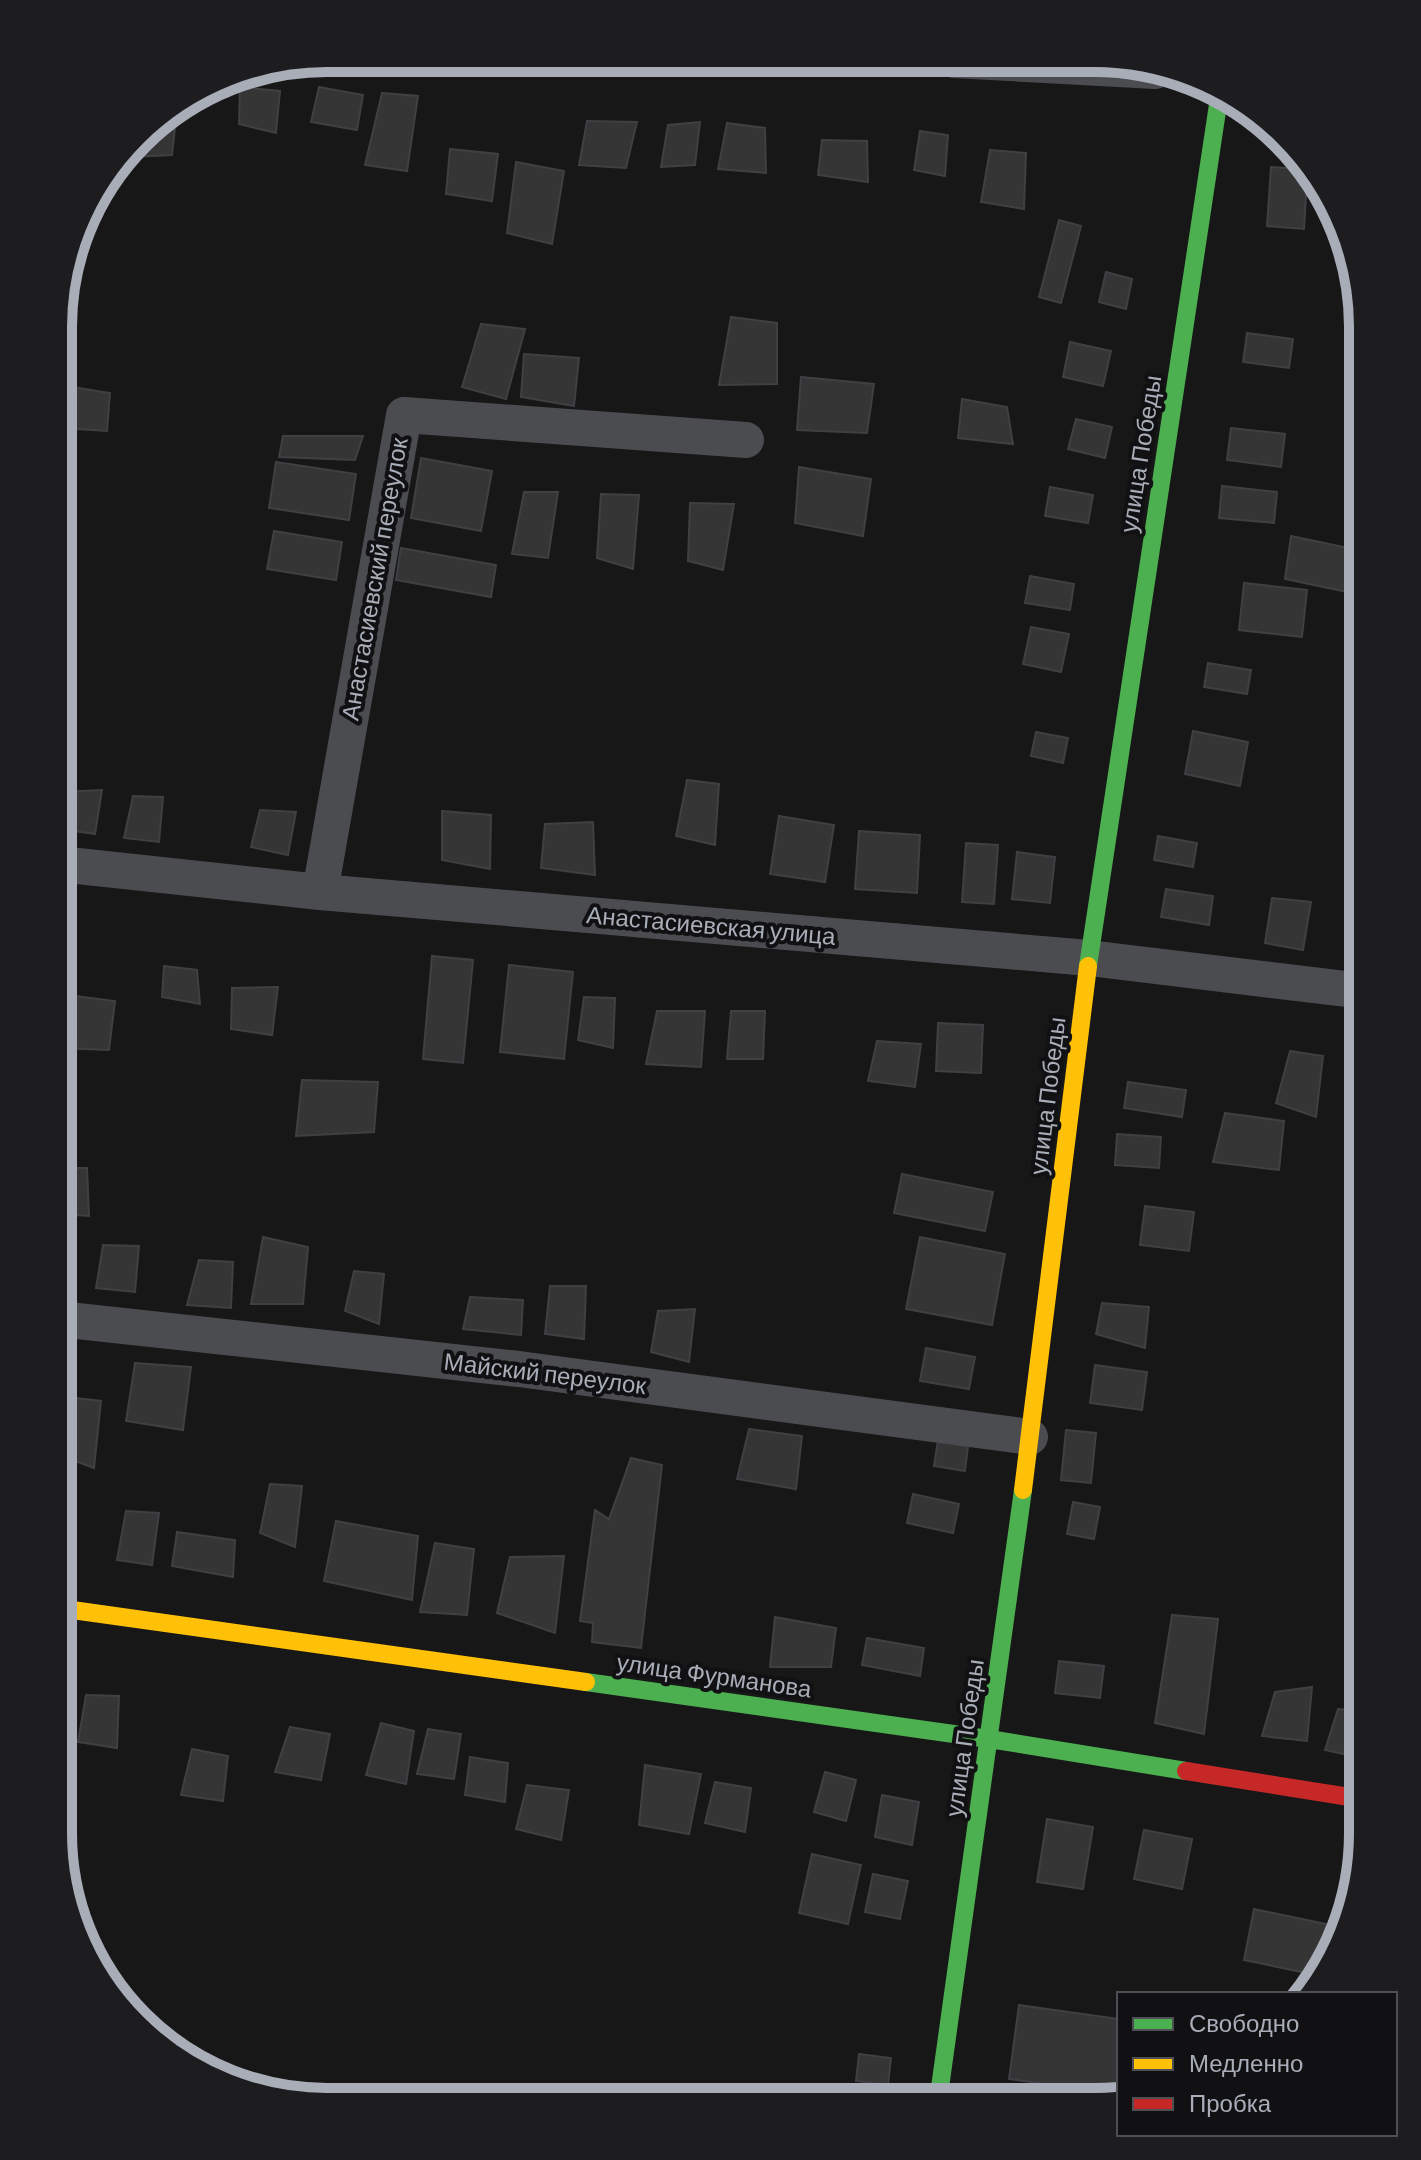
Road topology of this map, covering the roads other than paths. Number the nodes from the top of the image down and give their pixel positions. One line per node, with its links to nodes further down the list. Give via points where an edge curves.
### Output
1 (1218, 105): 5 (street, улица Победы)
2 (746, 440): 4 (street, Анастасиевский переулок, via 404,415)
3 (72, 865): 4 (street, Анастасиевская улица)
4 (320, 892): 5 (street, Анастасиевская улица)
5 (1089, 958): 6 (street, Анастасиевская улица); 8 (street, улица Победы)
6 (1349, 989)
7 (72, 1320): 8 (street, Майский переулок, via 519,1369)
8 (1030, 1437): 10 (street, улица Победы)
9 (72, 1610): 10 (street, улица Фурманова)
10 (989, 1739): 11 (street, улица Фурманова); 12 (street, улица Победы)
11 (1348, 1797)
12 (940, 2088)

